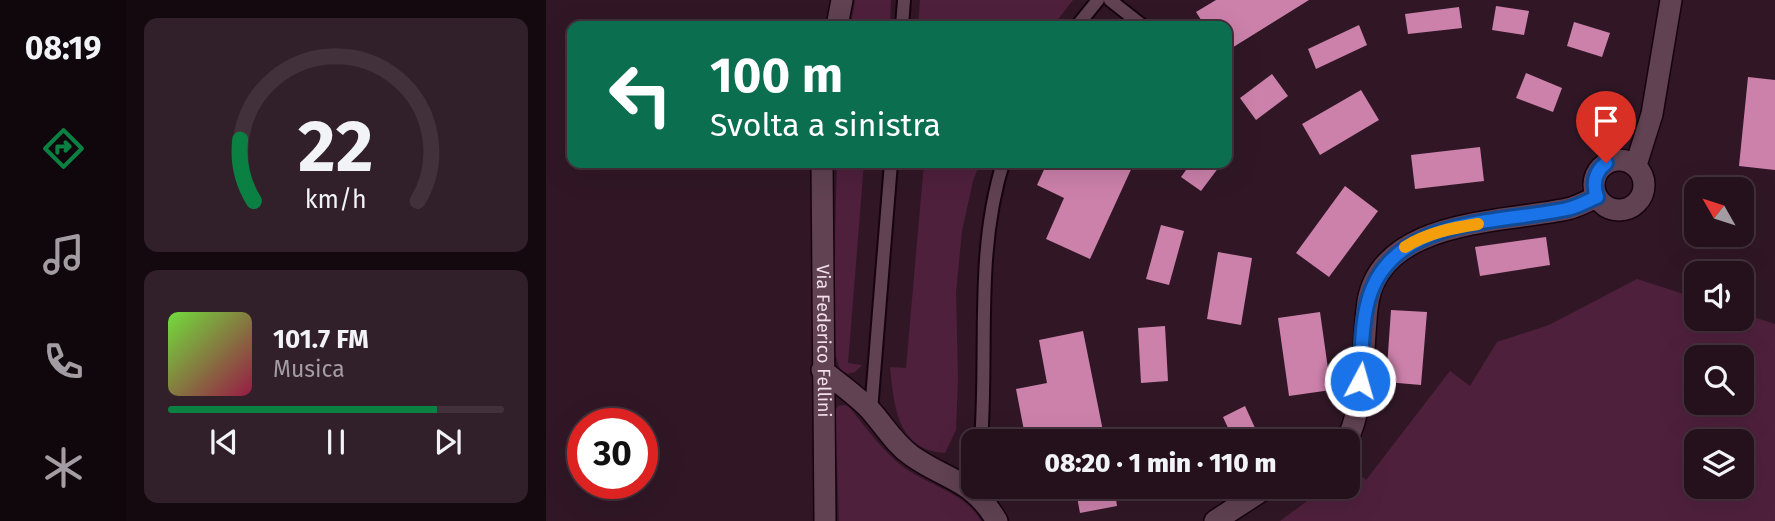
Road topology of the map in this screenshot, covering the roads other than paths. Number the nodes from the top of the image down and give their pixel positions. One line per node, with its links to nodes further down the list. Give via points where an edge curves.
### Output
1 (842, 0): 6 (street)
2 (904, 0): 7 (lane)
3 (1098, 0): 8 (lane)
4 (1111, 0): 9 (lane)
5 (1671, 0): 10 (street, via 1652,114)
6 (838, 21)
7 (902, 21)
8 (1081, 21)
9 (1137, 21)
10 (1636, 165): 14 (street, via 1621,159 1606,163 1596,174); 14 (street, via 1644,184 1637,203 1615,210)
11 (822, 168): 15 (street, Via Federico Fellini)
12 (891, 168): 16 (lane)
13 (1001, 168): 17 (lane, via 988,227)
14 (1597, 197): 18 (street, via 1570,208 1446,229 1397,253 1375,281 1367,303)
15 (822, 370): 16 (street); 22 (street, Via Federico Fellini)
16 (871, 411): 19 (street, via 913,457)
17 (981, 429)
18 (1352, 429)
19 (961, 483)
20 (984, 499): 23 (street)
21 (1249, 499): 24 (street)
22 (825, 521)
23 (998, 521)
24 (1215, 521)

